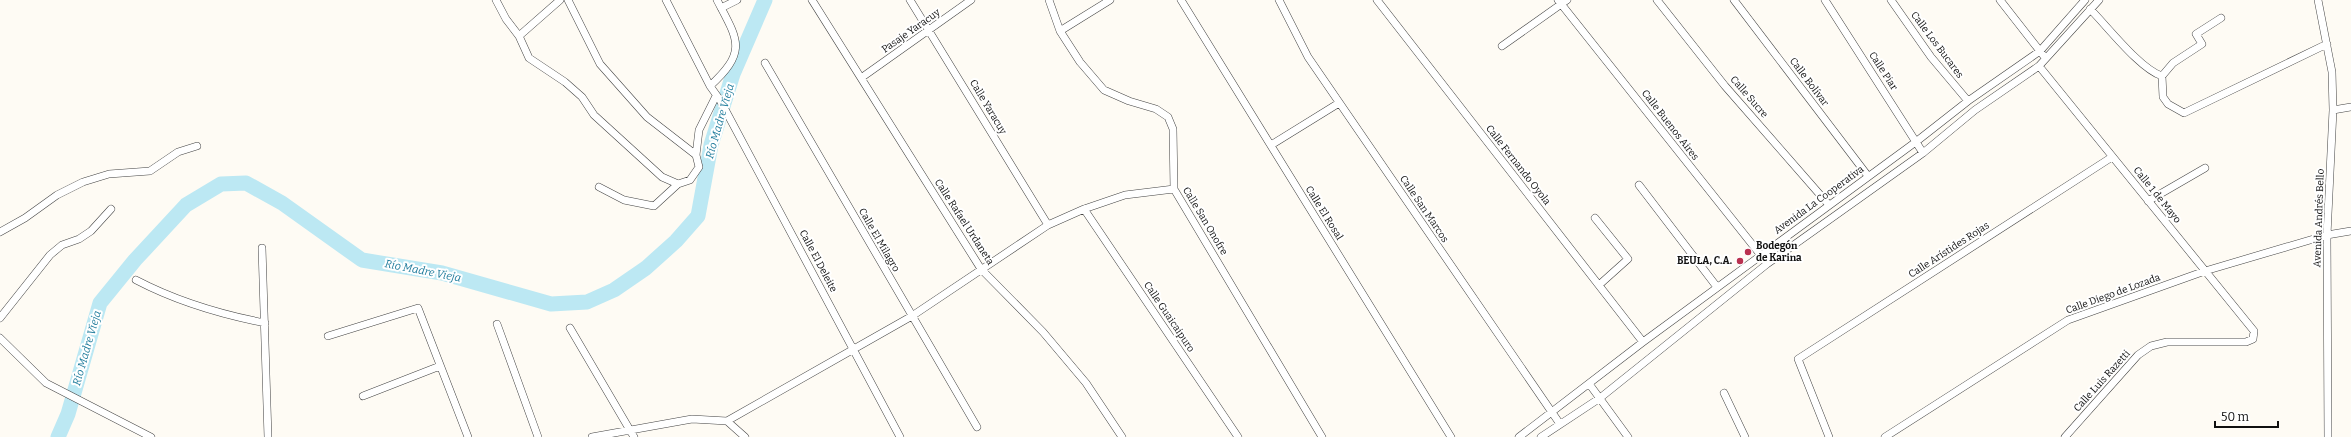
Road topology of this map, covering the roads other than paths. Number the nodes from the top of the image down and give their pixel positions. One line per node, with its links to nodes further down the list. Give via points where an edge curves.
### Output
1 (496, 0): 29 (street, via 506,19)
2 (560, 0): 29 (street)
3 (568, 0): 48 (street, via 600,64 647,117)
4 (666, 0): 38 (street, Calle El Deleite)
5 (717, 0): 24 (street)
6 (737, 0): 24 (street)
7 (812, 0): 37 (street, Calle Rafael Urdaneta)
8 (910, 0): 27 (street, Calle Yaracuy)
9 (971, 0): 27 (street, Pasaje Yaracuy)
10 (1048, 0): 28 (street, Calle San Onofre)
11 (1110, 0): 28 (street)
12 (1181, 0): 46 (street, Calle El Rosal)
13 (1279, 0): 41 (street, Calle San Marcos, via 1308,57)
14 (1377, 0): 71 (street, Calle Fernando Oyola)
15 (1657, 0): 57 (street, Calle Sucre, via 1725,86)
16 (1734, 0): 51 (street, Calle Bolívar)
17 (1825, 0): 44 (street, Calle Piar)
18 (1892, 0): 40 (street, Calle Los Bucares, via 1931,57)
19 (2000, 0): 32 (street)
20 (2085, 0): 32 (street, Avenida La Cooperativa)
21 (2099, 0): 25 (street)
22 (2318, 0): 30 (street, Avenida Andrés Bello)
23 (1562, 1): 31 (street); 66 (street, Calle Buenos Aires)
24 (721, 8): 38 (street, via 736,36 736,50 724,73)
25 (2090, 9): 33 (street); 36 (street, via 2140,62 2153,73)
26 (2222, 18): 36 (street, via 2196,34 2202,44 2173,63)
27 (929, 30): 37 (street, Pasaje Yaracuy); 61 (street, Calle Yaracuy)
28 (1060, 31): 55 (street, Calle San Onofre, via 1080,62 1104,90 1129,101 1156,108 1168,117 1173,129)
29 (520, 36): 52 (street, via 529,58 565,82 582,97 594,115 662,177)
30 (2327, 44): 36 (street, via 2184,114 2168,104 2163,97); 43 (street, Avenida Andrés Bello, via 2332,72)
31 (1502, 46)
32 (2040, 52): 33 (street); 40 (street, Avenida La Cooperativa)
33 (2046, 58): 35 (street)
34 (765, 63): 73 (street, Calle El Milagro)
35 (2039, 66): 47 (street, via 1975,110); 49 (street, Calle 1 de Mayo)
36 (2162, 76)
37 (861, 78): 68 (street, Calle Rafael Urdaneta)
38 (710, 86): 39 (street, Calle El Deleite)
39 (718, 98): 48 (street, via 699,130); 82 (street, Calle El Deleite)
40 (1968, 101): 44 (street, Avenida La Cooperativa)
41 (1339, 103): 46 (street); 88 (street, Calle San Marcos)
42 (2348, 107): 43 (street)
43 (2333, 110): 64 (street, Avenida Andrés Bello)
44 (1917, 141): 47 (street, Calle Piar); 51 (street, Avenida La Cooperativa)
45 (197, 146): 63 (street, via 178,152 150,171 109,174 83,182 57,195)
46 (1271, 146): 104 (street, Calle El Rosal)
47 (1923, 153): 67 (street)
48 (696, 155): 52 (street, via 699,167 696,174 688,182)
49 (2112, 157): 56 (street, Calle 1 de Mayo); 109 (street, Calle Arístides Rojas, via 1798,359)
50 (2205, 168): 56 (street)
51 (1868, 176): 57 (street, Avenida La Cooperativa)
52 (678, 184): 54 (street, via 654,206 624,200)
53 (1639, 185): 72 (street)
54 (599, 187)
55 (1174, 190): 58 (street, via 1125,195); 103 (street, Calle San Onofre)
56 (2148, 201): 69 (street, Calle 1 de Mayo)
57 (1829, 204): 66 (street, Avenida La Cooperativa)
58 (1084, 209): 61 (street); 102 (street, Calle Guaicaipuro)
59 (111, 210): 74 (street, via 91,231 79,239 62,244 50,255)
60 (1595, 218): 71 (street, via 1628,259)
61 (1048, 225): 68 (street)
62 (2351, 231): 64 (street, Calle Diego de Lozada)
63 (0, 232)
64 (2327, 235): 69 (street, Calle Diego de Lozada); 112 (street, Avenida Andrés Bello)
65 (262, 248): 75 (street)
66 (1761, 255): 67 (street, Calle Buenos Aires); 72 (street, Avenida La Cooperativa)
67 (1766, 264): 87 (street)
68 (981, 269): 73 (street); 101 (street, Calle Rafael Urdaneta, via 1044,332 1082,377)
69 (2205, 270): 80 (street, Calle 1 de Mayo, via 2254,331); 110 (street, Calle Diego de Lozada, via 2068,320)
70 (136, 280): 75 (street, via 199,308)
71 (1599, 285): 81 (street, Calle Fernando Oyola)
72 (1717, 288): 81 (street, Avenida La Cooperativa)
73 (912, 316): 82 (street); 91 (street, Calle El Milagro)
74 (0, 318)
75 (265, 323): 94 (street)
76 (498, 324): 96 (street)
77 (570, 328): 92 (street)
78 (328, 336): 83 (street, via 418,308)
79 (0, 338): 93 (street, via 46,383)
80 (2253, 339): 111 (street, Calle Luis Razetti, via 2246,342 2167,342 2151,346 2138,355)
81 (1643, 342): 84 (street, Avenida La Cooperativa)
82 (854, 350): 89 (street); 100 (street, Calle El Deleite)
83 (440, 366): 86 (street); 95 (street)
84 (1590, 385): 87 (street); 88 (street, Avenida La Cooperativa)
85 (1724, 393): 108 (street)
86 (363, 396)
87 (1600, 398): 90 (street); 107 (street)
88 (1552, 413): 90 (street, Calle San Marcos); 105 (street, Avenida La Cooperativa)
89 (727, 421): 92 (street, via 692,419); 99 (street)
90 (1560, 424): 106 (street)
91 (978, 427)
92 (629, 429): 97 (street); 98 (street)
93 (151, 437)
94 (268, 437)
95 (468, 437)
96 (538, 437)
97 (592, 437)
98 (634, 437)
99 (745, 437)
100 (900, 437)
101 (1122, 437)
102 (1238, 437)
103 (1322, 437)
104 (1451, 437)
105 (1519, 437)
106 (1541, 437)
107 (1628, 437)
108 (1745, 437)
109 (1830, 437)
110 (1885, 437)
111 (2065, 437)
112 (2328, 437)

